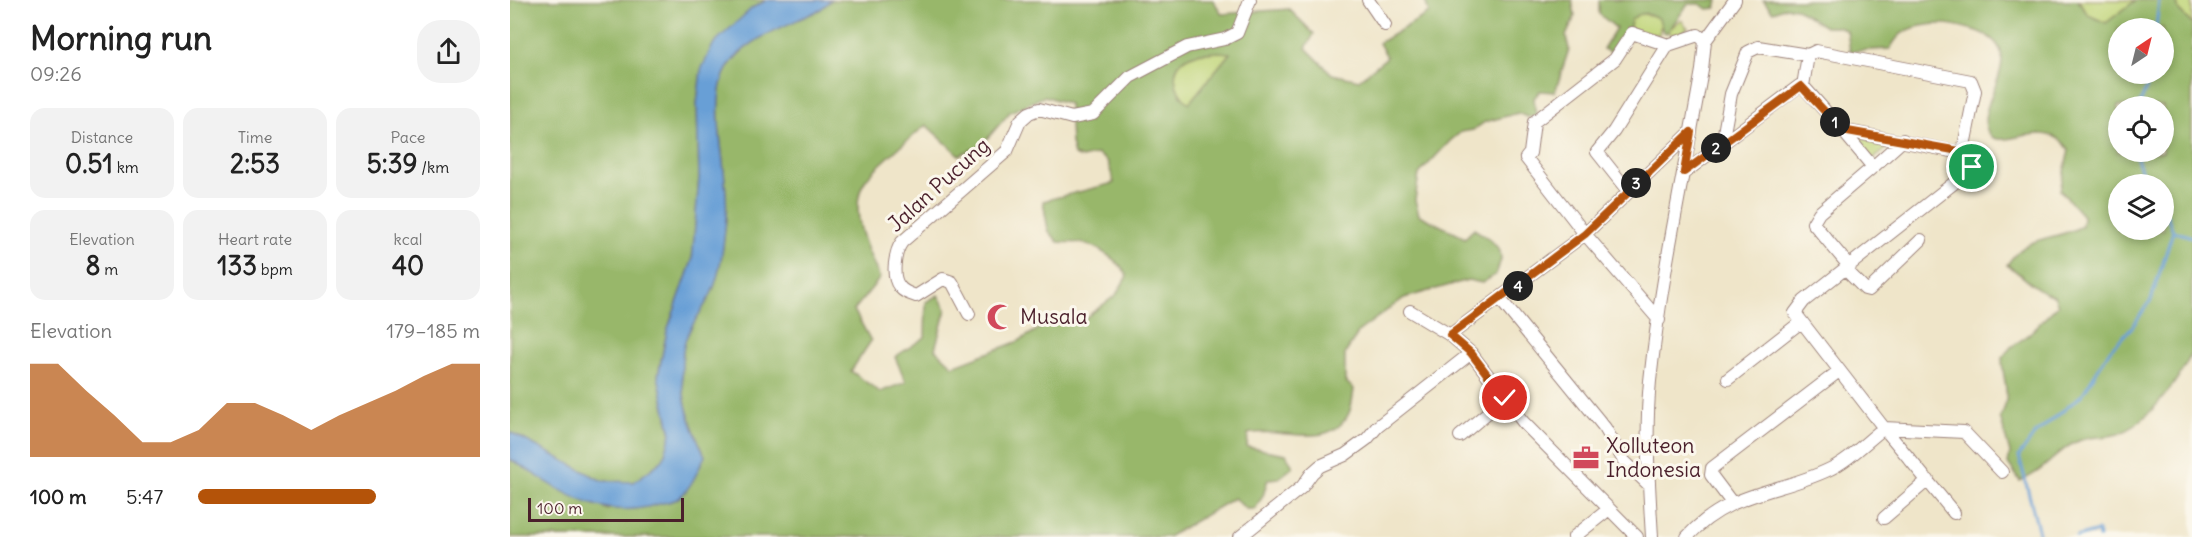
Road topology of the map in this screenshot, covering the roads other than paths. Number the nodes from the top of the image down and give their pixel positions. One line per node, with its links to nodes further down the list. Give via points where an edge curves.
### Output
1 (1250, 0): 22 (street, Jalan Pucung, via 1237,33 1187,47 1130,77 1093,114 1072,118 1039,109 1024,116 1007,151 902,242 897,250 898,285 916,297 943,279 952,282)
2 (1368, 0): 4 (street)
3 (1735, 0): 5 (street)
4 (1385, 25)
5 (1705, 41): 6 (street, via 1698,35); 10 (street)
6 (1668, 45): 16 (street, via 1597,152); 17 (street, via 1632,33 1615,59 1534,122 1526,158)
7 (1808, 55): 8 (street); 12 (street, via 1758,48 1748,52 1731,94); 13 (street, via 1816,51 1971,81 1975,91)
8 (1803, 86): 9 (street); 12 (street)
9 (1842, 130): 11 (street); 14 (street)
10 (1691, 132): 15 (street); 16 (street)
11 (1904, 140): 13 (street); 14 (street)
12 (1722, 144): 15 (street)
13 (1963, 151): 19 (street, via 1974,157 1968,172)
14 (1873, 167): 19 (street, via 1813,220)
15 (1684, 172): 23 (street)
16 (1628, 191): 17 (street)
17 (1585, 234): 20 (street); 23 (street)
18 (1921, 240): 19 (street, via 1869,290)
19 (1848, 269): 24 (street, via 1800,304 1795,313)
20 (1500, 299): 25 (street); 34 (street, via 1605,428 1624,461)
21 (1410, 311): 25 (street)
22 (969, 314)
23 (1659, 320): 34 (street, via 1650,383)
24 (1801, 322): 27 (street); 28 (street)
25 (1450, 335): 26 (street)
26 (1471, 353): 29 (street); 39 (street, via 1367,439 1312,473 1302,487)
27 (1839, 371): 30 (street); 35 (street, via 1712,468 1711,475)
28 (1728, 380)
29 (1505, 398): 31 (street); 36 (street, via 1523,422)
30 (1884, 428): 32 (street, via 1964,432); 33 (street); 35 (street, via 1827,471)
31 (1460, 436)
32 (2002, 472)
33 (1928, 480): 37 (street); 38 (street)
34 (1649, 485): 42 (street)
35 (1732, 503): 43 (street)
36 (1609, 509): 40 (street); 41 (street)
37 (1954, 513)
38 (1884, 518)
39 (1240, 537)
40 (1574, 537)
41 (1637, 537)
42 (1652, 537)
43 (1686, 537)

